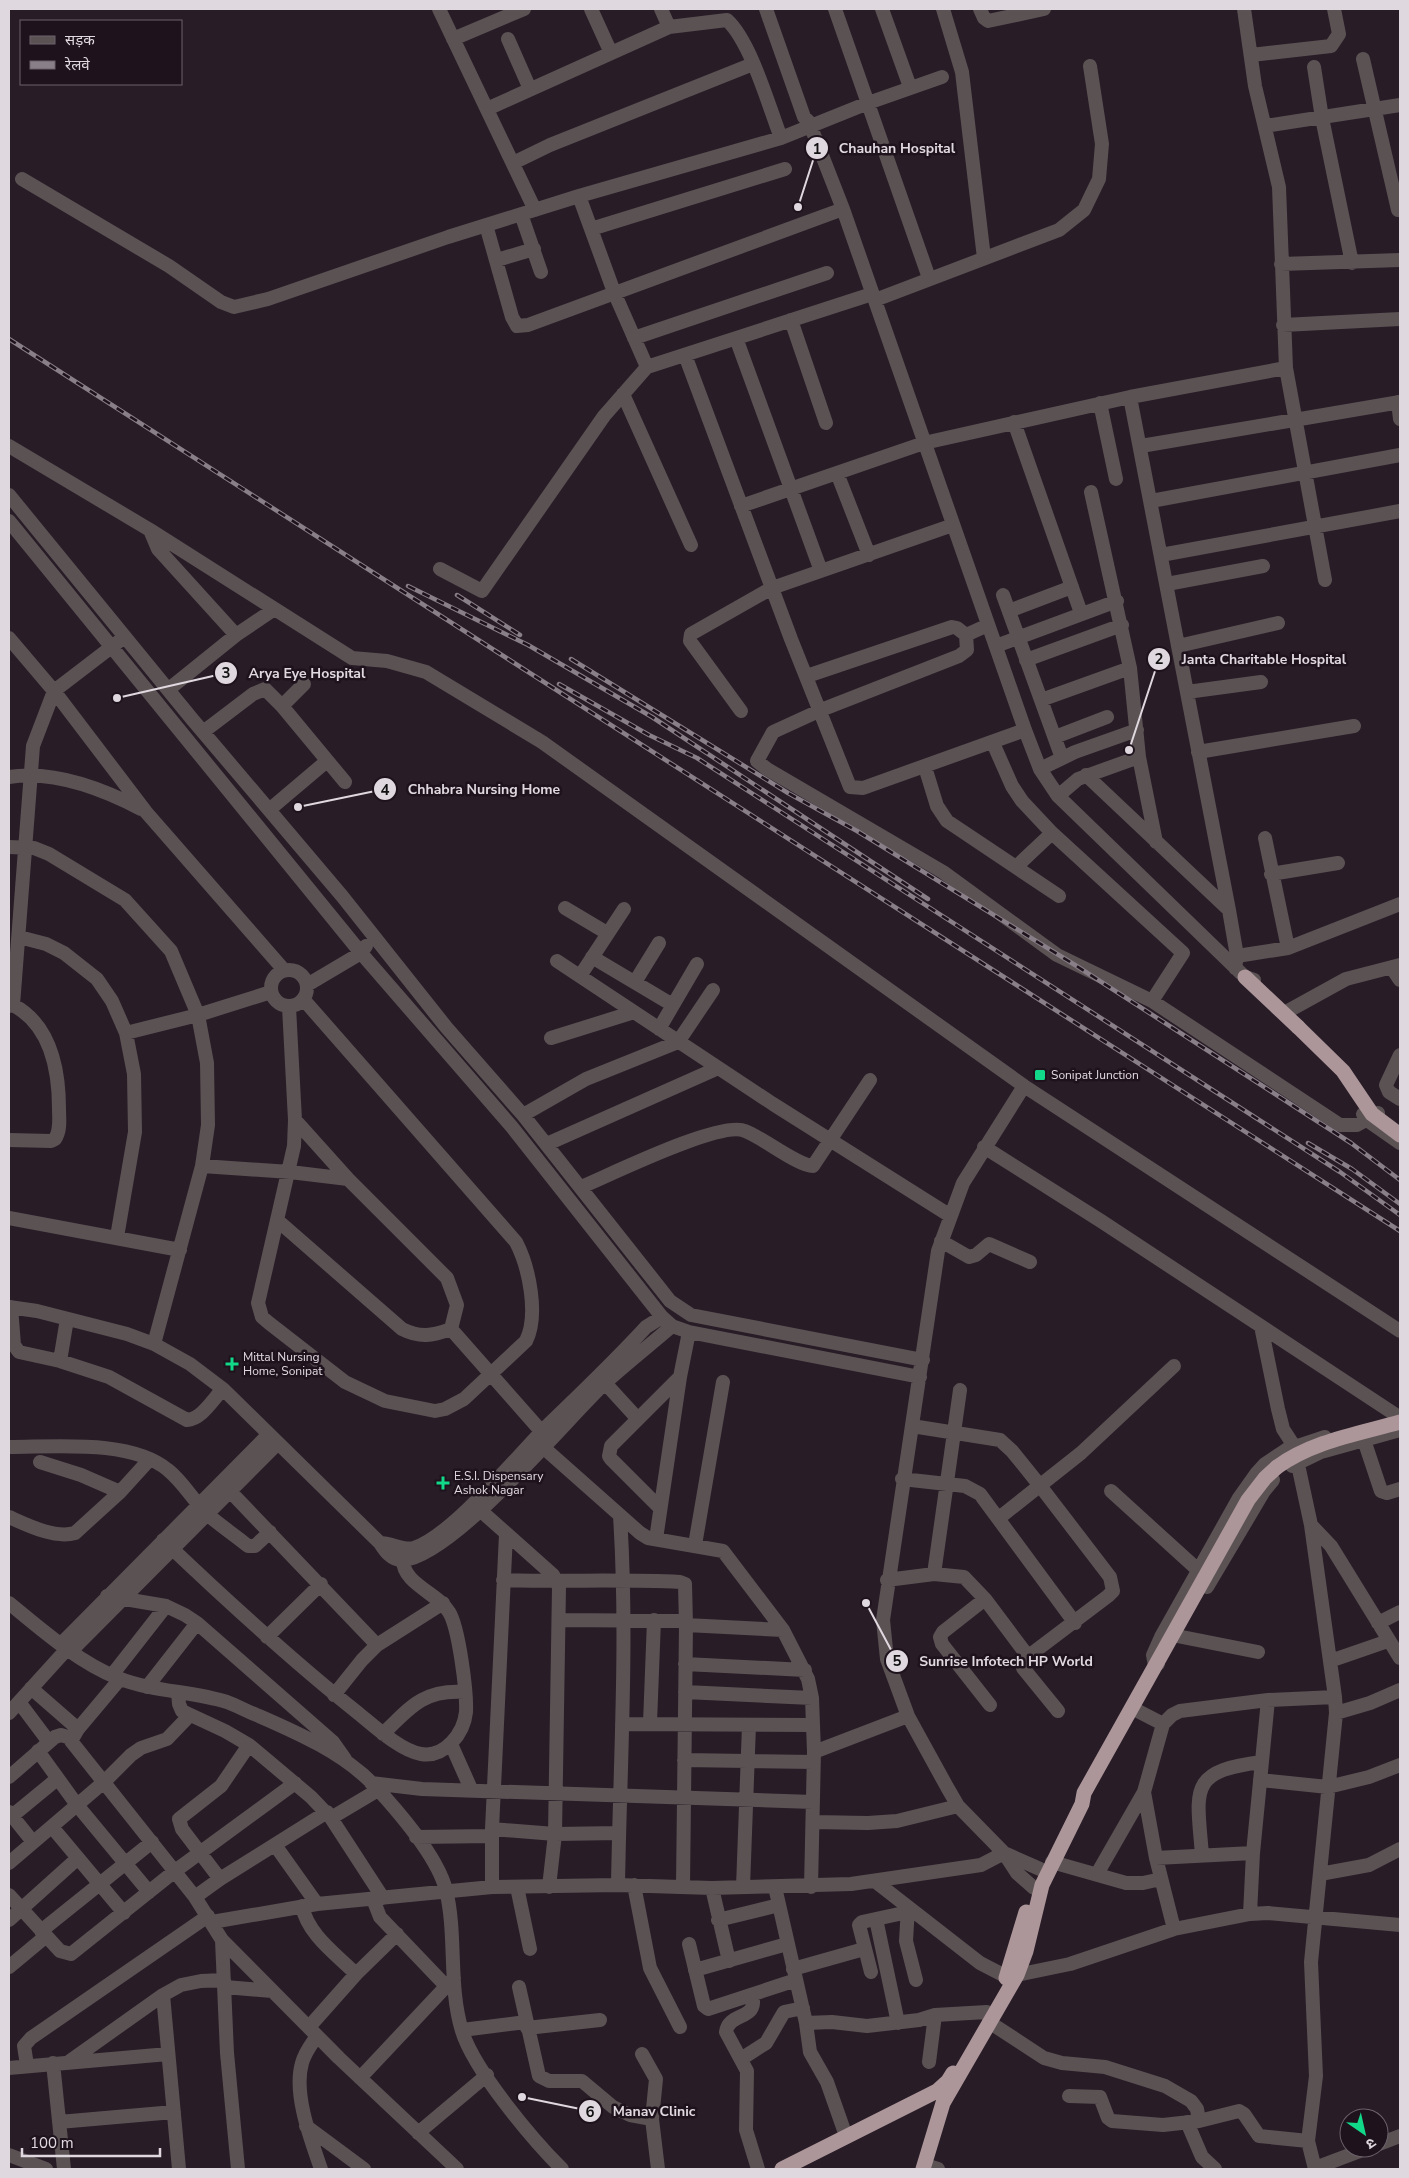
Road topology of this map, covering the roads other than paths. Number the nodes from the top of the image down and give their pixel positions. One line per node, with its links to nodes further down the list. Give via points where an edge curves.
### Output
1 (439, 9): 15 (street)
2 (524, 9): 15 (street)
3 (591, 9): 17 (street)
4 (661, 9): 14 (street)
5 (766, 9): 31 (street, via 804,117)
6 (775, 9): 31 (street, via 811,116)
7 (835, 9): 26 (street)
8 (882, 9): 24 (street)
9 (943, 9): 44 (street, via 962,72)
10 (980, 9): 11 (street, via 988,21)
11 (1044, 9)
12 (1244, 9): 18 (street)
13 (1334, 9): 18 (street, via 1339,34 1331,46)
14 (669, 27): 17 (street); 20 (street, via 726,20 734,27)
15 (453, 39): 28 (street)
16 (508, 39): 25 (street)
17 (611, 53): 25 (street)
18 (1251, 55): 32 (street)
19 (1364, 59): 29 (street)
20 (753, 64): 33 (street); 34 (street, via 550,145)
21 (1090, 66): 44 (street, via 1102,144 1100,178 1084,210 1059,230)
22 (1314, 67): 30 (street)
23 (942, 77): 24 (street)
24 (910, 87): 26 (street)
25 (530, 89): 28 (street)
26 (868, 103): 31 (street); 51 (street)
27 (1400, 106): 29 (street)
28 (486, 109): 34 (street)
29 (1375, 109): 30 (street); 39 (street)
30 (1322, 118): 32 (street); 47 (street)
31 (810, 124): 33 (street); 38 (street)
32 (1265, 126): 48 (street, via 1279,187)
33 (781, 138): 37 (street)
34 (513, 163): 40 (street)
35 (785, 169): 42 (street)
36 (22, 179): 41 (street, via 234,307 268,299)
37 (579, 196): 40 (street); 42 (street)
38 (842, 209): 52 (street); 53 (street)
39 (1398, 210)
40 (528, 212): 41 (street); 43 (street)
41 (486, 225): 45 (street)
42 (591, 229): 52 (street)
43 (534, 249): 45 (street); 49 (street)
44 (984, 258): 51 (street)
45 (497, 260): 52 (street, via 517,326 528,325)
46 (1400, 260): 47 (street)
47 (1352, 263): 48 (street)
48 (1281, 264): 56 (street)
49 (541, 272)
50 (827, 273): 57 (street)
51 (929, 278): 53 (street)
52 (614, 292): 57 (street)
53 (873, 297): 55 (street); 70 (street)
54 (1400, 319): 56 (street)
55 (791, 320): 58 (street); 69 (street)
56 (1283, 325): 61 (street)
57 (634, 338): 60 (street)
58 (736, 338): 59 (street); 77 (street)
59 (685, 355): 60 (street); 81 (street)
60 (647, 367): 62 (street)
61 (1286, 368): 63 (street); 66 (street)
62 (623, 394): 87 (street); 91 (street, via 604,416 482,591)
63 (1130, 396): 65 (street); 72 (street)
64 (1399, 402): 66 (street); 67 (street)
65 (1100, 403): 68 (street); 76 (street)
66 (1294, 419): 72 (street); 75 (street)
67 (1400, 420)
68 (1014, 422): 70 (street); 95 (street)
69 (826, 423)
70 (924, 443): 74 (street); 84 (street)
71 (9, 446): 86 (street)
72 (1141, 446): 80 (street)
73 (1400, 455): 75 (street)
74 (837, 473): 77 (street); 88 (street)
75 (1305, 473): 80 (street); 85 (street)
76 (1116, 479)
77 (790, 489): 81 (street); 92 (street)
78 (1091, 492): 98 (street)
79 (9, 495): 107 (street)
80 (1151, 501): 89 (street)
81 (741, 506): 96 (street)
82 (1400, 511): 85 (street)
83 (9, 521): 110 (street)
84 (953, 525): 88 (street); 103 (street)
85 (1315, 526): 89 (street); 93 (street)
86 (150, 530): 99 (street); 105 (street, via 158,549)
87 (691, 545)
88 (869, 555): 92 (street)
89 (1161, 555): 94 (street)
90 (1263, 566): 94 (street)
91 (440, 570)
92 (822, 571): 96 (street)
93 (1325, 580)
94 (1167, 584): 112 (street)
95 (1072, 587): 100 (street); 101 (street)
96 (772, 588): 115 (street); 124 (street, via 689,637)
97 (1003, 595): 100 (street)
98 (1117, 601): 101 (street); 104 (street)
99 (273, 610): 105 (street); 190 (street, via 352,658 386,661 426,672 542,742)
100 (1009, 611): 108 (street)
101 (1081, 613): 108 (street)
102 (1278, 623): 112 (street)
103 (988, 625): 106 (street); 111 (street)
104 (1122, 625): 113 (street); 114 (street)
105 (236, 635): 118 (street)
106 (966, 635): 115 (street, via 952,627); 123 (street, via 967,650 959,656)
107 (125, 637): 110 (street); 118 (street)
108 (1018, 637): 111 (street); 113 (street)
109 (9, 638): 119 (street)
110 (112, 646): 119 (street); 163 (street)
111 (996, 646): 127 (street)
112 (1178, 646): 120 (street)
113 (1026, 660): 121 (street)
114 (1130, 668): 121 (street); 128 (street)
115 (807, 676): 123 (street)
116 (1261, 682): 120 (street)
117 (304, 684): 122 (street)
118 (169, 689): 129 (street)
119 (54, 691): 138 (street, via 33,746); 144 (street)
120 (1187, 692): 132 (street)
121 (1041, 700): 130 (street)
122 (282, 706): 129 (street, via 265,689); 135 (street)
123 (821, 710): 136 (street, via 850,787 863,788); 176 (street, via 773,732 757,761 943,872 1057,955)
124 (740, 711)
125 (1107, 717): 130 (street)
126 (1354, 726): 132 (street)
127 (1025, 730): 131 (street); 137 (street)
128 (1137, 730): 133 (street); 134 (street)
129 (203, 732): 143 (street)
130 (1054, 737): 134 (street)
131 (993, 743): 136 (street); 145 (street, via 1012,786)
132 (1198, 752): 157 (street)
133 (1139, 757): 139 (street); 147 (street)
134 (1062, 758): 137 (street)
135 (327, 761): 141 (street); 143 (street)
136 (925, 766): 151 (street, via 937,806 947,822)
137 (1040, 769): 142 (street)
138 (30, 774): 140 (street); 144 (street, via 81,783); 149 (street)
139 (1086, 775): 142 (street); 147 (street)
140 (9, 777)
141 (344, 782)
142 (1058, 796): 167 (street)
143 (269, 810): 160 (street)
144 (146, 812): 168 (street)
145 (1052, 833): 151 (street); 176 (street, via 1183,953)
146 (1265, 838): 152 (street)
147 (1156, 842): 157 (street)
148 (9, 846): 149 (street)
149 (25, 847): 158 (street); 182 (street, via 50,854 125,900 171,951)
150 (1338, 864): 152 (street)
151 (1017, 866): 153 (street)
152 (1271, 874): 162 (street)
153 (1059, 896)
154 (1400, 904): 162 (street)
155 (565, 908): 159 (street)
156 (624, 908): 159 (street)
157 (1228, 910): 167 (street)
158 (16, 929): 178 (street); 184 (street, via 64,953 97,979 112,1001)
159 (607, 933): 164 (street)
160 (373, 937): 163 (street); 192 (street)
161 (659, 943): 171 (street)
162 (1288, 948): 167 (street)
163 (361, 953): 172 (street); 215 (street, via 512,1127)
164 (592, 957): 170 (street); 171 (street)
165 (557, 961): 170 (street)
166 (696, 964): 177 (street)
167 (1239, 967): 180 (street); 193 (street, via 1246,984 1341,1078); 196 (highway, bridge, via 1348,1076 1372,1114)
168 (284, 970): 172 (street, via 298,973); 174 (street, via 275,976)
169 (1398, 971): 180 (street, via 1346,979)
170 (580, 976): 181 (street)
171 (635, 982): 177 (street)
172 (307, 985): 175 (street)
173 (713, 990): 186 (street)
174 (271, 992): 179 (street, via 278,1002); 182 (street)
175 (304, 1000): 179 (street); 224 (street, via 516,1242 528,1278 532,1323 526,1341)
176 (1152, 1001): 193 (street, via 1340,1125 1357,1125)
177 (671, 1004): 183 (street)
178 (11, 1005): 197 (street, via 27,1012 52,1048 59,1081 59,1128 51,1141)
179 (289, 1007): 194 (street)
180 (1288, 1011): 193 (street, via 1349,1070)
181 (634, 1012): 183 (street); 185 (street)
182 (198, 1015): 184 (street); 202 (street, via 209,1091)
183 (658, 1029): 186 (street)
184 (126, 1033): 209 (street, via 135,1082 135,1132)
185 (551, 1038)
186 (678, 1042): 188 (street); 192 (street, via 586,1079)
187 (1400, 1055): 191 (street, via 1386,1085 1389,1092)
188 (718, 1068): 198 (street); 200 (street)
189 (870, 1080): 198 (street)
190 (1024, 1086): 201 (street); 218 (street)
191 (1400, 1099)
192 (523, 1115): 200 (street)
193 (1372, 1117): 195 (street); 199 (street)
194 (296, 1120): 203 (street); 204 (street)
195 (1400, 1128)
196 (1400, 1135)
197 (9, 1140)
198 (831, 1140): 205 (street, via 816,1164 809,1166 745,1130 716,1132); 206 (street)
199 (1400, 1143)
200 (547, 1144): 205 (street)
201 (984, 1147): 206 (street); 216 (street)
202 (202, 1166): 203 (street); 211 (street)
203 (290, 1172): 204 (street); 208 (street)
204 (348, 1179): 217 (street, via 447,1278 457,1305)
205 (581, 1187): 222 (street, via 670,1301 684,1311 732,1325)
206 (949, 1215): 210 (street)
207 (9, 1218): 209 (street)
208 (277, 1220): 217 (street, via 402,1329 420,1336 432,1336); 224 (street, via 259,1310 269,1323 345,1382 385,1401 435,1411 455,1405)
209 (117, 1237): 211 (street)
210 (941, 1241): 212 (street, via 969,1257 989,1244); 222 (street)
211 (180, 1250): 220 (street)
212 (1030, 1262)
213 (10, 1307): 214 (street); 221 (street, via 14,1345 19,1352)
214 (67, 1319): 220 (street); 221 (street)
215 (667, 1322): 219 (street); 228 (street); 236 (street, via 646,1327)
216 (1261, 1326): 232 (street); 238 (street, via 1281,1419)
217 (451, 1329): 224 (street)
218 (1400, 1331)
219 (689, 1332): 225 (street); 226 (street)
220 (154, 1344): 229 (street, via 190,1364)
221 (60, 1360): 229 (street, via 109,1377 187,1420 200,1414)
222 (923, 1360): 226 (street)
223 (1174, 1366): 246 (street)
224 (491, 1374): 236 (street)
225 (680, 1377): 231 (street); 250 (street)
226 (920, 1377): 233 (street)
227 (723, 1382): 262 (street)
228 (605, 1383): 231 (street); 236 (street)
229 (223, 1389): 235 (street)
230 (960, 1390): 234 (street)
231 (637, 1418): 250 (street, via 610,1446 609,1456)
232 (1400, 1421): 237 (street); 238 (street); 296 (highway, bridge, via 1326,1442 1290,1458 1265,1478 1248,1500)
233 (912, 1426): 234 (street); 243 (street)
234 (954, 1431): 244 (street); 246 (street, via 1000,1440)
235 (274, 1439): 245 (street); 260 (street)
236 (542, 1439): 252 (street); 254 (street); 260 (street, via 440,1532 413,1548)
237 (1364, 1440): 242 (street); 247 (street, via 1381,1491 1387,1493)
238 (1294, 1446): 242 (street); 264 (street, via 1275,1456 1256,1474)
239 (9, 1447): 240 (street, via 103,1449)
240 (150, 1459): 249 (street); 251 (street, via 168,1469)
241 (40, 1462): 249 (street)
242 (1298, 1462): 256 (street); 286 (street, via 1283,1471 1264,1491)
243 (902, 1479): 244 (street); 268 (street)
244 (948, 1483): 255 (street, via 974,1490); 265 (street)
245 (225, 1486): 251 (street); 257 (street)
246 (1042, 1487): 255 (street); 283 (street, via 1113,1585 1108,1596)
247 (1400, 1489)
248 (1111, 1491): 264 (street)
249 (120, 1492): 253 (street, via 82,1528 66,1536)
250 (660, 1508): 259 (street)
251 (203, 1509): 257 (street, via 252,1547); 261 (street)
252 (480, 1510): 258 (street); 263 (street, via 426,1552)
253 (9, 1516)
254 (620, 1516): 259 (street, via 640,1533); 266 (street)
255 (999, 1518): 283 (street)
256 (1311, 1525): 284 (street, via 1331,1546); 294 (street)
257 (270, 1532): 270 (street)
258 (506, 1534): 267 (street); 269 (street)
259 (656, 1539): 262 (street)
260 (380, 1542): 263 (street, via 393,1557)
261 (167, 1544): 271 (street); 272 (street); 287 (street)
262 (695, 1545): 285 (street, via 723,1551)
263 (403, 1560): 275 (street, via 403,1568 410,1577)
264 (1198, 1570): 296 (street, via 1157,1646 1153,1655)
265 (934, 1574): 268 (street); 273 (street, via 964,1577)
266 (622, 1579): 269 (street); 279 (street); 282 (street, via 683,1583 686,1588)
267 (503, 1580): 269 (street); 342 (street)
268 (887, 1580): 316 (street, via 882,1620 887,1659)
269 (557, 1582): 278 (street)
270 (321, 1584): 287 (street); 289 (street)
271 (108, 1596): 272 (street); 290 (street)
272 (123, 1598): 276 (street); 290 (street)
273 (985, 1599): 292 (street); 310 (street, via 940,1637 942,1644)
274 (9, 1602): 290 (street)
275 (443, 1603): 289 (street); 303 (street, via 453,1620)
276 (166, 1606): 281 (street); 298 (street)
277 (1400, 1612): 284 (street)
278 (559, 1620): 279 (street); 343 (street)
279 (622, 1620): 280 (street); 318 (street)
280 (654, 1620): 282 (street); 317 (street)
281 (197, 1623): 299 (street); 332 (street, via 333,1742)
282 (686, 1623): 285 (street); 295 (street)
283 (1074, 1623): 292 (street)
284 (1378, 1623): 288 (street)
285 (783, 1630): 297 (street)
286 (1177, 1636): 291 (street); 296 (street, via 1163,1660)
287 (267, 1637): 305 (street)
288 (1388, 1641): 293 (street); 294 (street)
289 (377, 1645): 305 (street)
290 (66, 1648): 298 (street); 300 (street)
291 (1258, 1652)
292 (1027, 1655): 312 (street, via 1022,1661 1023,1668)
293 (1400, 1656)
294 (1330, 1661): 307 (street)
295 (685, 1664): 297 (street); 304 (street)
296 (1155, 1666): 311 (highway)
297 (805, 1670): 306 (street)
298 (116, 1677): 299 (street); 323 (street)
299 (147, 1686): 302 (street)
300 (30, 1688): 309 (street); 323 (street)
301 (1400, 1690): 314 (street)
302 (178, 1692): 315 (street, via 179,1708); 332 (street, via 228,1702 290,1730)
303 (465, 1692): 324 (street, via 450,1691 422,1698); 325 (street, via 466,1713 460,1732)
304 (685, 1692): 306 (street); 319 (street)
305 (334, 1695): 324 (street)
306 (812, 1698): 322 (street)
307 (1335, 1698): 308 (street); 314 (street)
308 (1268, 1700): 320 (street, via 1180,1711); 331 (street)
309 (19, 1702): 313 (street); 327 (street)
310 (990, 1705)
311 (1132, 1708): 320 (street); 374 (highway, via 1084,1793 1074,1802)
312 (1058, 1711)
313 (9, 1713)
314 (1336, 1713): 340 (street)
315 (190, 1715): 326 (street); 337 (street, via 167,1739 130,1755)
316 (908, 1716): 328 (street); 350 (street)
317 (650, 1723): 318 (street); 319 (street)
318 (622, 1724): 345 (street)
319 (685, 1724): 321 (street); 329 (street)
320 (1163, 1724): 344 (street)
321 (749, 1725): 322 (street); 330 (street)
322 (812, 1725): 328 (street)
323 (74, 1734): 327 (street, via 58,1736); 337 (street, via 72,1745)
324 (383, 1734): 325 (street, via 421,1754 432,1754)
325 (451, 1744): 341 (street)
326 (249, 1745): 338 (street); 363 (street, via 221,1786 179,1819 182,1830)
327 (43, 1747): 334 (street); 335 (street)
328 (814, 1757): 330 (street); 348 (street)
329 (684, 1760): 330 (street); 346 (street)
330 (748, 1760): 347 (street)
331 (1262, 1762): 336 (street); 366 (street, via 1222,1769 1204,1782 1198,1803)
332 (346, 1763): 339 (street)
333 (1400, 1764): 340 (street, via 1369,1777)
334 (9, 1777)
335 (57, 1779): 349 (street); 351 (street)
336 (1260, 1780): 340 (street); 365 (street)
337 (104, 1782): 349 (street); 360 (street)
338 (295, 1783): 352 (street); 363 (street)
339 (374, 1787): 341 (street); 352 (street); 358 (street)
340 (1328, 1787): 373 (street)
341 (471, 1789): 342 (street)
342 (494, 1790): 343 (street); 355 (street)
343 (556, 1792): 345 (street); 357 (street)
344 (1144, 1792): 368 (street); 372 (street)
345 (621, 1794): 346 (street); 356 (street)
346 (684, 1797): 347 (street); 381 (street)
347 (748, 1799): 348 (street); 385 (street)
348 (813, 1802): 353 (street)
349 (77, 1805): 354 (street); 369 (street)
350 (958, 1806): 353 (street, via 897,1820); 364 (street)
351 (10, 1814): 359 (street)
352 (329, 1815): 361 (street); 393 (street)
353 (813, 1822): 387 (street)
354 (52, 1827): 359 (street); 367 (street)
355 (492, 1833): 357 (street); 358 (street); 382 (street)
356 (619, 1833): 357 (street); 379 (street)
357 (554, 1834): 384 (street)
358 (416, 1837): 389 (street, via 434,1860)
359 (33, 1842): 370 (street)
360 (152, 1842): 369 (street); 371 (street)
361 (275, 1846): 375 (street); 394 (street)
362 (1400, 1849): 373 (street, via 1369,1865)
363 (200, 1852): 371 (street); 375 (street)
364 (1004, 1853): 374 (street); 374 (street, via 1017,1873); 377 (street, via 980,1866)
365 (1253, 1853): 366 (street); 400 (street)
366 (1202, 1855): 368 (street)
367 (78, 1858): 378 (street); 398 (street)
368 (1156, 1858): 376 (street)
369 (124, 1862): 378 (street); 390 (street)
370 (9, 1863)
371 (175, 1871): 390 (street); 392 (street)
372 (1097, 1874): 374 (street); 376 (street, via 1134,1884)
373 (1320, 1874): 401 (street)
374 (1041, 1876): 421 (highway)
375 (220, 1879): 392 (street)
376 (1161, 1879): 407 (street)
377 (876, 1882): 387 (street); 397 (street)
378 (100, 1883): 399 (street); 408 (street)
379 (618, 1885): 380 (street); 384 (street)
380 (634, 1885): 381 (street); 436 (street, via 650,1968)
381 (683, 1886): 388 (street)
382 (492, 1887): 383 (street); 389 (street)
383 (517, 1887): 384 (street); 413 (street)
384 (549, 1887)
385 (743, 1887): 386 (street); 388 (street)
386 (776, 1887): 387 (street); 395 (street)
387 (811, 1887)
388 (712, 1888): 405 (street)
389 (446, 1890): 393 (street); 423 (street)
390 (149, 1892): 399 (street)
391 (9, 1895): 398 (street)
392 (195, 1897): 402 (street)
393 (378, 1899): 394 (street); 409 (street, via 378,1914)
394 (317, 1904): 396 (street)
395 (779, 1905): 405 (street); 412 (street)
396 (302, 1906): 402 (street); 419 (street, via 310,1928)
397 (908, 1909): 403 (street); 421 (street, via 980,1963); 422 (street, via 906,1941)
398 (21, 1910): 404 (street); 408 (street)
399 (124, 1913): 408 (street, via 71,1954 63,1954)
400 (1250, 1914): 401 (street); 407 (street)
401 (1315, 1918): 406 (street); 457 (street, via 1311,1962 1316,2091)
402 (210, 1919): 410 (street); 445 (street, via 31,2038 24,2046)
403 (876, 1919): 414 (street, via 859,1925); 434 (street)
404 (9, 1920)
405 (718, 1920): 415 (street)
406 (1400, 1925)
407 (1174, 1929): 421 (street, via 1070,1964)
408 (43, 1934): 416 (street)
409 (396, 1934): 419 (street); 423 (street)
410 (222, 1940): 424 (street); 426 (street)
411 (689, 1944): 417 (street)
412 (787, 1944): 415 (street); 420 (street)
413 (530, 1949)
414 (864, 1949): 418 (street); 420 (street)
415 (729, 1961): 417 (street)
416 (9, 1967)
417 (695, 1970): 428 (street, via 704,2006 708,2009)
418 (871, 1972)
419 (356, 1974): 438 (street)
420 (794, 1975): 428 (street); 429 (street)
421 (1012, 1976): 431 (highway)
422 (916, 1980)
423 (450, 1982): 437 (street); 448 (street)
424 (224, 1984): 426 (street); 427 (street, via 189,1982); 464 (street)
425 (519, 1987): 435 (street)
426 (272, 1991): 438 (street)
427 (163, 1995): 439 (street); 442 (street)
428 (752, 1995): 441 (street, via 752,2010 727,2027 727,2036)
429 (803, 2008): 433 (street); 441 (street, via 784,2012 766,2043)
430 (935, 2016): 431 (street); 434 (street); 444 (street)
431 (988, 2017): 452 (street, via 1044,2058 1104,2067 1165,2086 1191,2102 1197,2110); 456 (highway, via 948,2081 937,2091); 460 (highway, via 940,2110)
432 (600, 2020): 435 (street)
433 (806, 2023): 434 (street, via 867,2026); 456 (street, via 810,2052 827,2082)
434 (898, 2023)
435 (527, 2025): 437 (street); 451 (street, via 536,2072 542,2079 582,2081 613,2108)
436 (680, 2027)
437 (462, 2030): 447 (street)
438 (313, 2032): 448 (street); 454 (street, via 301,2064 300,2077)
439 (168, 2054): 442 (street); 450 (street)
440 (642, 2054): 451 (street, via 656,2079)
441 (741, 2059): 470 (street, via 747,2076 746,2130)
442 (70, 2061): 443 (street)
443 (53, 2062): 445 (street); 453 (street)
444 (929, 2062)
445 (27, 2065): 446 (street)
446 (9, 2068)
447 (487, 2076): 455 (street); 468 (street)
448 (360, 2078): 455 (street)
449 (1070, 2096): 452 (street, via 1100,2097 1112,2122 1163,2125)
450 (174, 2112): 453 (street); 463 (street)
451 (652, 2119): 469 (street)
452 (1193, 2121): 457 (street, via 1238,2111 1264,2138); 472 (street, via 1202,2157)
453 (59, 2122): 462 (street)
454 (306, 2126): 465 (street); 466 (street)
455 (418, 2133): 467 (street)
456 (846, 2136): 471 (highway)
457 (1308, 2141): 473 (street)
458 (9, 2155): 461 (street)
459 (1343, 2158): 473 (street)
460 (929, 2168)
461 (46, 2169)
462 (64, 2169)
463 (179, 2169)
464 (238, 2169)
465 (321, 2169)
466 (364, 2169)
467 (457, 2169)
468 (562, 2169)
469 (658, 2169)
470 (758, 2169)
471 (782, 2169)
472 (1215, 2169)
473 (1315, 2169)

